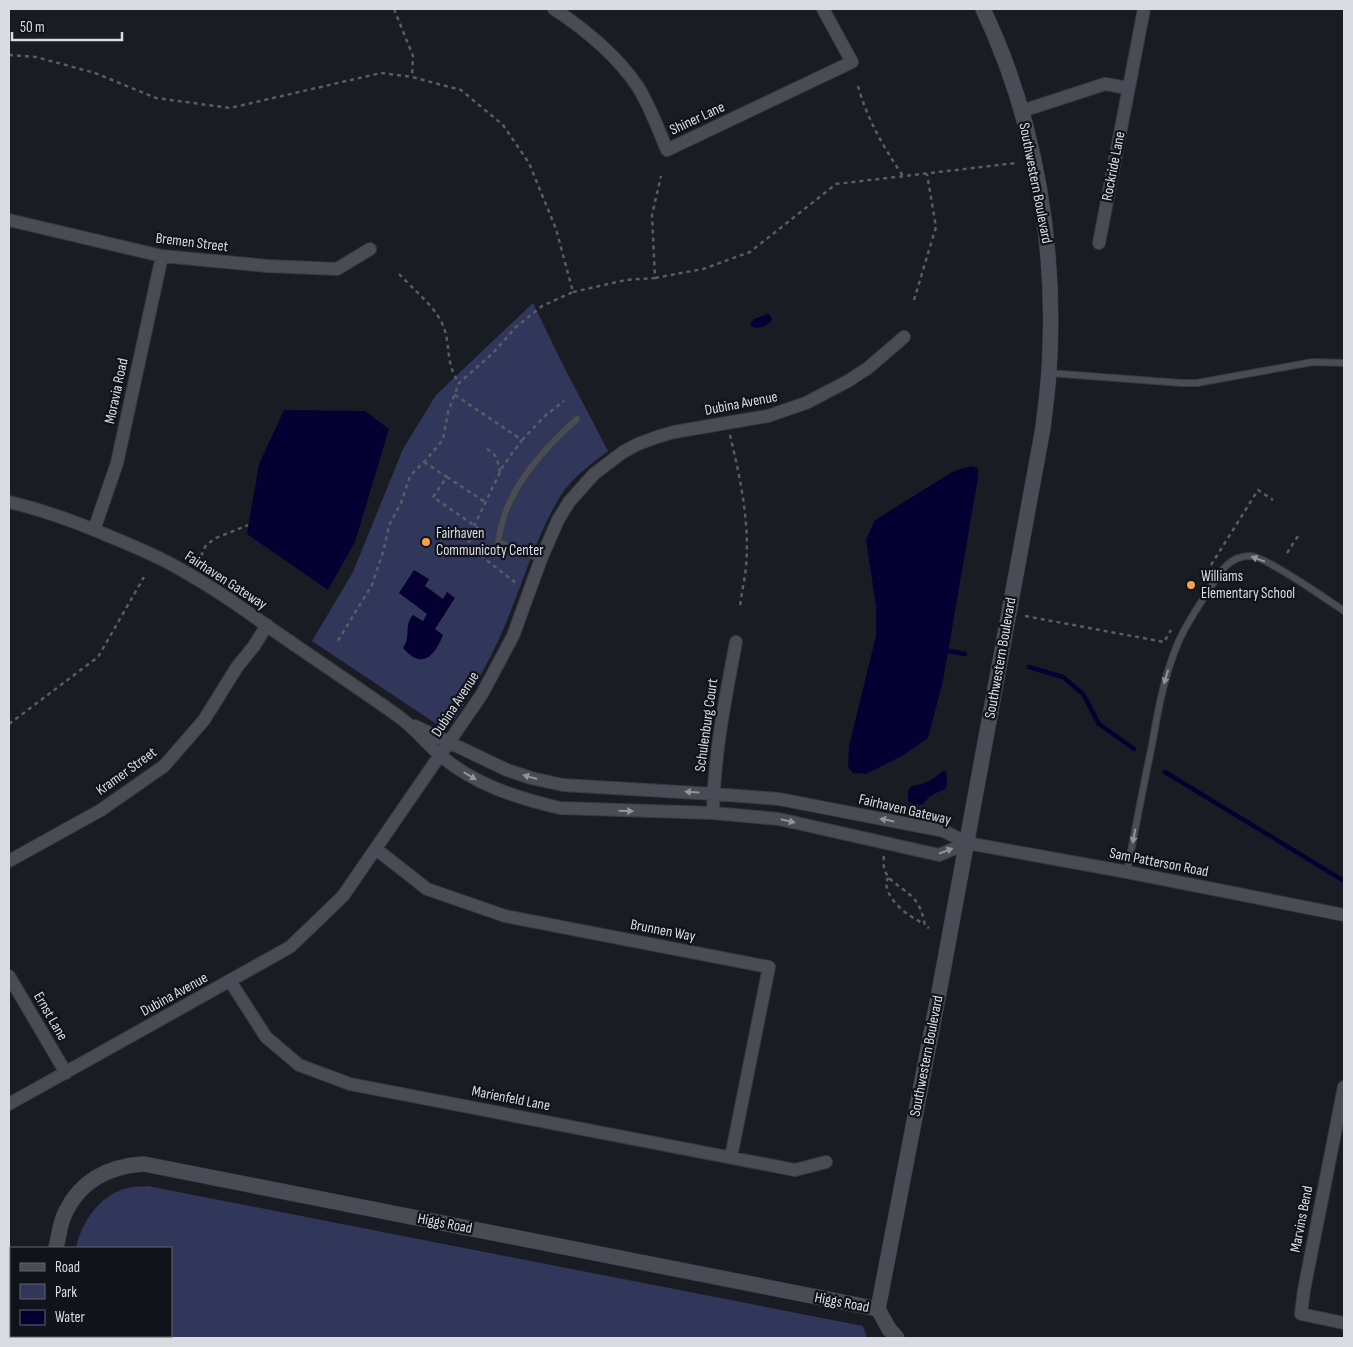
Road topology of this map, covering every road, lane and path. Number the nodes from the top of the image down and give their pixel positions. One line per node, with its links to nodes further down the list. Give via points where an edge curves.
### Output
1 (394, 9): 6 (path, via 413,56)
2 (554, 9): 3 (street, Shiner Lane, via 612,54 638,87 667,150 852,62)
3 (823, 9)
4 (984, 9): 9 (street, Southwestern Boulevard)
5 (1144, 9): 8 (street, Rockride Lane)
6 (412, 77)
7 (858, 86): 13 (path, via 864,107 885,150)
8 (1128, 88): 9 (street, via 1105,84); 15 (street, Rockride Lane)
9 (1022, 111): 24 (street, Southwestern Boulevard, via 1042,203 1048,249)
10 (1016, 163): 11 (path)
11 (927, 174): 13 (path); 21 (path, via 936,227)
12 (661, 176): 19 (path, via 652,215)
13 (903, 176): 19 (path, via 836,184 750,252 703,269)
14 (9, 220): 17 (street, Bremen Street)
15 (1098, 243)
16 (370, 250): 17 (street, Bremen Street, via 337,269)
17 (162, 256): 40 (street, Moravia Road, via 117,463)
18 (399, 274): 25 (path, via 444,327 451,371)
19 (655, 278): 20 (path, via 626,280)
20 (573, 292)
21 (914, 300)
22 (904, 337): 44 (street, Dubina Avenue, via 848,382 806,403 768,416 674,432 623,452 594,474 569,502)
23 (1344, 363): 24 (lane, via 1313,362 1197,383)
24 (1049, 373): 60 (street, Southwestern Boulevard, via 1042,428)
25 (459, 384)
26 (455, 395): 30 (path)
27 (564, 400): 30 (path)
28 (577, 419): 44 (lane, via 558,436 517,490 506,511 498,542)
29 (730, 435): 48 (path, via 745,525 746,564)
30 (522, 440): 33 (path)
31 (487, 449): 33 (path, via 497,458)
32 (424, 462): 34 (path)
33 (500, 472): 37 (path)
34 (447, 477): 37 (path); 39 (path, via 433,497)
35 (1273, 500): 45 (path, via 1258,490)
36 (9, 502): 40 (street, Fairhaven Gateway, via 48,512)
37 (484, 502): 39 (path)
38 (248, 525): 43 (path, via 216,538 206,545)
39 (474, 526): 47 (path, via 478,528 467,545)
40 (94, 530): 51 (street, Fairhaven Gateway, via 177,567)
41 (1300, 533): 42 (path)
42 (1287, 553)
43 (201, 556)
44 (541, 559): 56 (street, Dubina Avenue, via 513,636 482,694)
45 (1208, 570)
46 (144, 577): 55 (path, via 98,657)
47 (516, 583)
48 (740, 608)
49 (1344, 611): 64 (lane, one-way to 64, via 1252,556 1230,560 1187,625 1164,682)
50 (1025, 616): 52 (path, via 1164,642)
51 (267, 625): 54 (street, Fairhaven Gateway); 63 (street, Kramer Street, via 204,720 164,766 101,810)
52 (1174, 626)
53 (736, 642): 58 (street, Schulenburg Court, via 719,733)
54 (406, 722): 56 (street, Fairhaven Gateway); 57 (street, Fairhaven Gateway)
55 (9, 724)
56 (450, 742): 57 (street, Dubina Avenue); 58 (street, Fairhaven Gateway, one-way to 56, via 562,785 507,770)
57 (440, 756): 59 (street, Fairhaven Gateway, one-way to 59, via 482,783 560,808); 61 (street, Dubina Avenue)
58 (714, 794): 59 (street, Schulenburg Court); 60 (street, Fairhaven Gateway, one-way to 58, via 944,831 779,799)
59 (714, 813): 60 (street, Fairhaven Gateway, one-way to 60, via 779,819 939,855)
60 (966, 843): 64 (street, Sam Patterson Road); 77 (street, Southwestern Boulevard)
61 (376, 849): 70 (street, Dubina Avenue, via 344,896 290,947); 74 (street, Brunnen Way, via 427,889 505,916 769,967)
62 (884, 856): 65 (path, via 884,868)
63 (9, 861)
64 (1127, 872): 66 (street, Sam Patterson Road)
65 (889, 878): 67 (path, via 916,900); 67 (path, via 886,885 897,904 908,915)
66 (1344, 915)
67 (925, 924): 68 (path)
68 (929, 928)
69 (9, 976): 71 (street, Ernst Lane)
70 (230, 981): 71 (street, Dubina Avenue); 74 (street, Marienfeld Lane, via 266,1038 299,1065 350,1084)
71 (66, 1073): 73 (street, Dubina Avenue)
72 (1344, 1087): 78 (street, Marvins Bend, via 1301,1314)
73 (9, 1104)
74 (731, 1157): 75 (street, Marienfeld Lane, via 795,1170)
75 (826, 1162)
76 (56, 1247): 77 (street, Higgs Road, via 66,1211 87,1183 118,1167 144,1164)
77 (878, 1309): 79 (street)
78 (1344, 1323)
79 (896, 1338)

